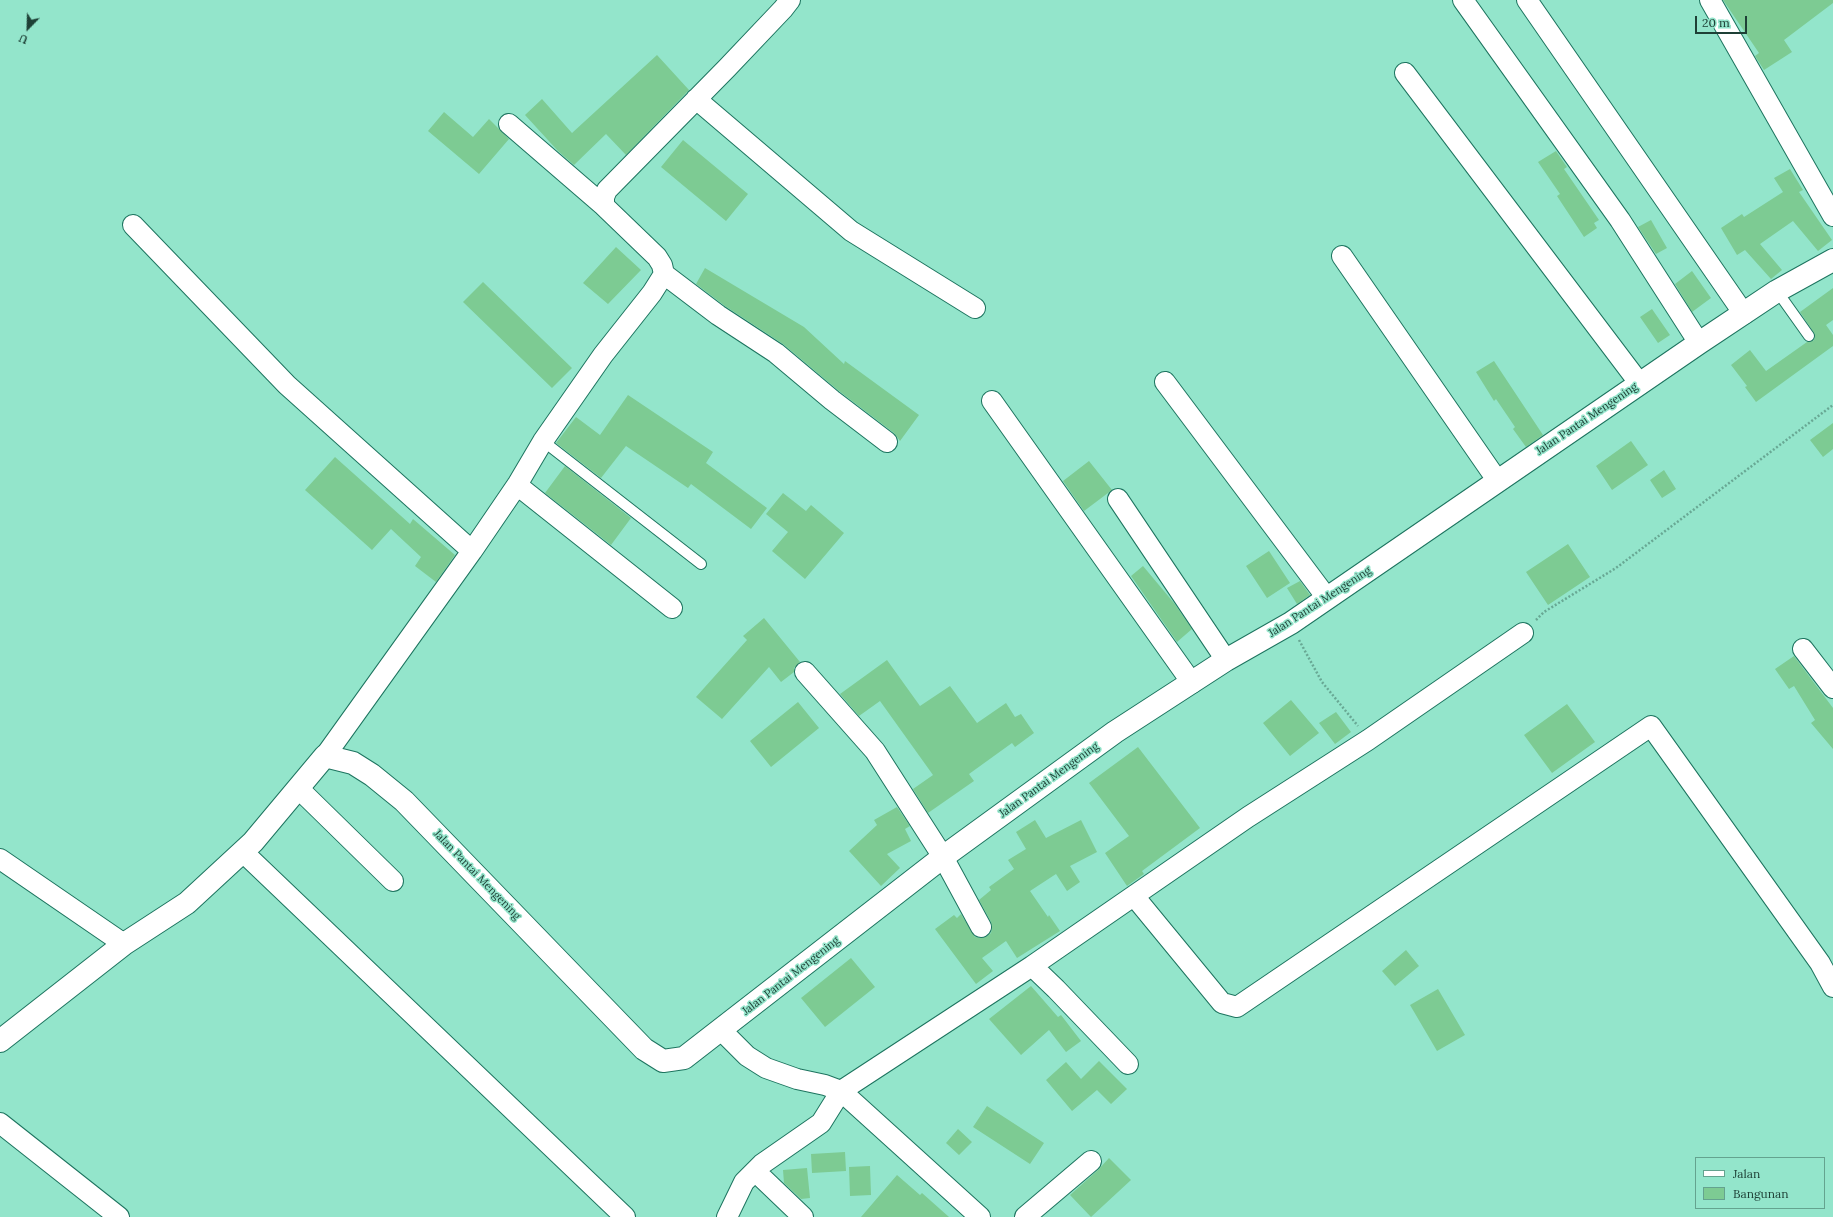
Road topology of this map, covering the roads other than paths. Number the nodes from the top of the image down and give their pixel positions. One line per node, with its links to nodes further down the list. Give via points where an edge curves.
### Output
1 (790, 0): 6 (street)
2 (1463, 0): 18 (street, via 1620,220)
3 (1527, 0): 16 (street)
4 (1710, 0): 9 (street)
5 (1405, 73): 20 (street)
6 (696, 100): 8 (street, via 607,190); 15 (street, via 851,231)
7 (509, 124): 8 (street)
8 (604, 206): 13 (street, via 657,257)
9 (1833, 216)
10 (133, 225): 27 (street, via 287,385)
11 (1342, 256): 24 (street)
12 (1833, 260): 14 (street, Jalan Pantai Mengening)
13 (664, 274): 22 (street, via 652,293 602,355); 23 (street, via 718,315 776,353)
14 (1777, 291): 16 (street, Jalan Pantai Mengening); 17 (lane)
15 (975, 308)
16 (1744, 314): 18 (street, Jalan Pantai Mengening)
17 (1809, 336)
18 (1699, 343): 20 (street, Jalan Pantai Mengening)
19 (1165, 382): 29 (street)
20 (1640, 384): 24 (street, Jalan Pantai Mengening)
21 (992, 401): 35 (street)
22 (543, 441): 25 (street); 28 (lane)
23 (886, 442)
24 (1497, 480): 29 (street, Jalan Pantai Mengening)
25 (517, 485): 27 (street); 30 (street)
26 (1118, 499): 33 (street)
27 (472, 552): 37 (street)
28 (701, 564)
29 (1327, 598): 33 (street, Jalan Pantai Mengening, via 1291,623)
30 (672, 608)
31 (1523, 633): 43 (street)
32 (1803, 649): 36 (street)
33 (1226, 660): 35 (street, Jalan Pantai Mengening)
34 (805, 672): 40 (street, via 875,751)
35 (1192, 683): 40 (street, Jalan Pantai Mengening, via 1115,732)
36 (1833, 688)
37 (325, 756): 38 (street); 48 (street, Jalan Pantai Mengening, via 353,763 404,801 644,1049 654,1056 663,1061 684,1058)
38 (298, 788): 39 (street); 42 (street)
39 (243, 852): 45 (street, via 187,903); 56 (street)
40 (943, 857): 44 (street); 48 (street, Jalan Pantai Mengening)
41 (0, 859): 45 (street)
42 (393, 881)
43 (1134, 896): 46 (street); 47 (street, via 1222,1002 1237,1007 1651,726 1820,963)
44 (981, 927)
45 (124, 944): 49 (street)
46 (1032, 966): 50 (street); 51 (street)
47 (1833, 987)
48 (722, 1031): 51 (street, via 747,1056 766,1068 825,1085)
49 (0, 1041)
50 (1128, 1064)
51 (845, 1095): 54 (street, via 821,1123); 59 (street)
52 (0, 1123): 55 (street)
53 (1091, 1161): 60 (street)
54 (755, 1171): 57 (street, via 744,1182); 58 (street)
55 (119, 1217)
56 (625, 1217)
57 (727, 1217)
58 (803, 1217)
59 (980, 1217)
60 (1024, 1217)

